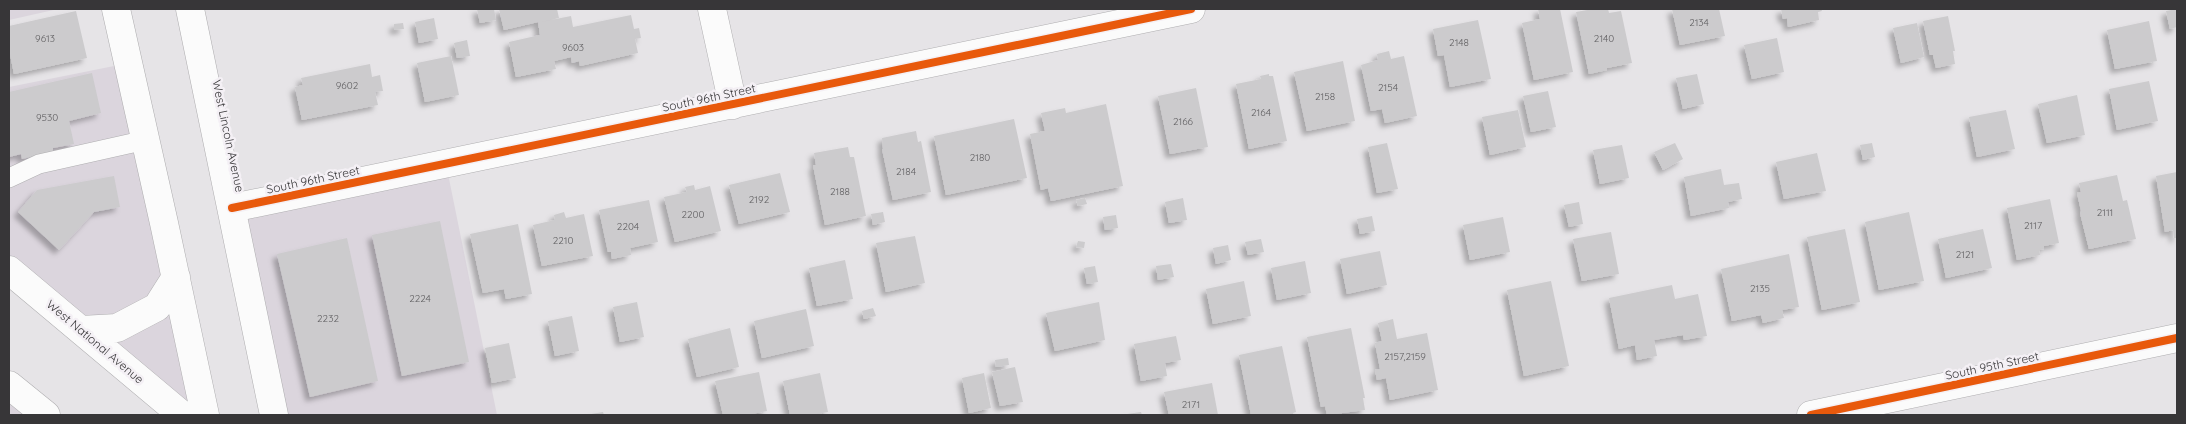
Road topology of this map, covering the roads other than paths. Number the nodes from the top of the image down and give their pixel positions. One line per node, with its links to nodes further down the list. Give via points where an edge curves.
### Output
1 (116, 9): 6 (street)
2 (190, 9): 8 (street, West Lincoln Avenue)
3 (712, 9): 5 (street)
4 (1191, 9): 5 (street, South 96th Street)
5 (733, 105): 8 (street, South 96th Street)
6 (146, 140): 7 (lane, via 39,164); 10 (street)
7 (9, 178)
8 (232, 208): 17 (street, West Lincoln Avenue)
9 (9, 270): 11 (street, West National Avenue)
10 (176, 277): 11 (street, via 157,307 117,328); 16 (street)
11 (81, 330): 15 (street, West National Avenue)
12 (2177, 338): 18 (street, South 95th Street)
13 (9, 385): 14 (street)
14 (46, 415)
15 (182, 415)
16 (205, 415)
17 (274, 415)
18 (1811, 415)

